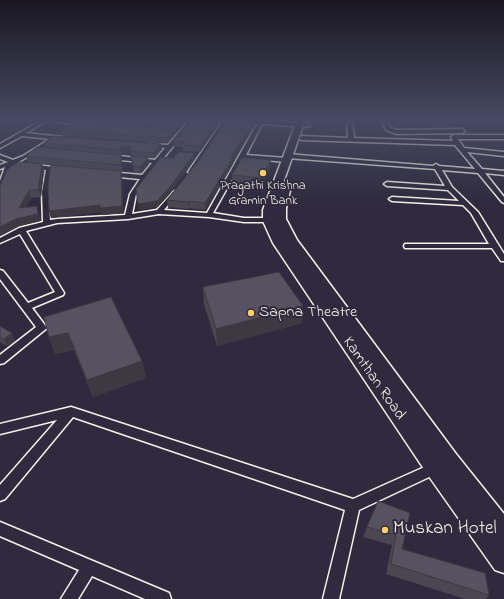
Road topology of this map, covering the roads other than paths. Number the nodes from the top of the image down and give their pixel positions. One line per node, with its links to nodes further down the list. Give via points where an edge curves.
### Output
1 (39, 148): 6 (street)
2 (168, 148): 9 (street)
3 (207, 148): 13 (street)
4 (247, 148): 14 (street)
5 (294, 148): 17 (main road)
6 (36, 150): 8 (street); 19 (street)
7 (464, 150): 11 (street); 24 (street)
8 (43, 151)
9 (165, 153): 10 (street); 18 (street)
10 (172, 153)
11 (504, 154)
12 (194, 155): 13 (street)
13 (202, 156): 28 (street)
14 (242, 156): 17 (street); 37 (street)
15 (0, 157): 19 (street)
16 (104, 157): 18 (street)
17 (290, 158): 20 (street); 39 (main road, via 276,187 269,210)
18 (157, 162): 27 (street)
19 (12, 163): 21 (street); 22 (street); 31 (street)
20 (436, 166): 24 (street); 30 (street)
21 (0, 167)
22 (49, 169): 23 (street); 40 (street, via 45,192)
23 (68, 170)
24 (480, 170): 26 (street); 34 (street)
25 (100, 173): 27 (street)
26 (504, 173)
27 (144, 177): 38 (street, via 133,194)
28 (186, 179)
29 (387, 184): 30 (street)
30 (450, 188): 35 (street)
31 (0, 190)
32 (177, 190): 36 (street)
33 (392, 199): 35 (street)
34 (504, 202)
35 (465, 203): 44 (street, via 474,212)
36 (159, 212): 37 (street); 38 (street)
37 (209, 215): 39 (street, via 244,220)
38 (128, 217): 40 (street, via 57,221)
39 (275, 220): 52 (main road, Kamthan Road, via 279,243 321,293)
40 (47, 224): 41 (street)
41 (22, 230): 42 (street); 48 (street, via 60,293)
42 (0, 241)
43 (408, 246): 44 (street)
44 (494, 246): 45 (street)
45 (504, 259)
46 (0, 273): 47 (street)
47 (4, 286): 48 (street)
48 (26, 307): 49 (street, via 42,328)
49 (0, 360)
50 (71, 412): 51 (street); 53 (street); 54 (street)
51 (0, 429)
52 (442, 465): 54 (street); 56 (main road, Kamthan Road); 57 (main road, Kamthan Road)
53 (0, 495)
54 (353, 506): 61 (street)
55 (0, 529): 58 (street)
56 (504, 533)
57 (504, 561)
58 (89, 568): 59 (street); 60 (street)
59 (69, 599)
60 (164, 599)
61 (331, 599)

